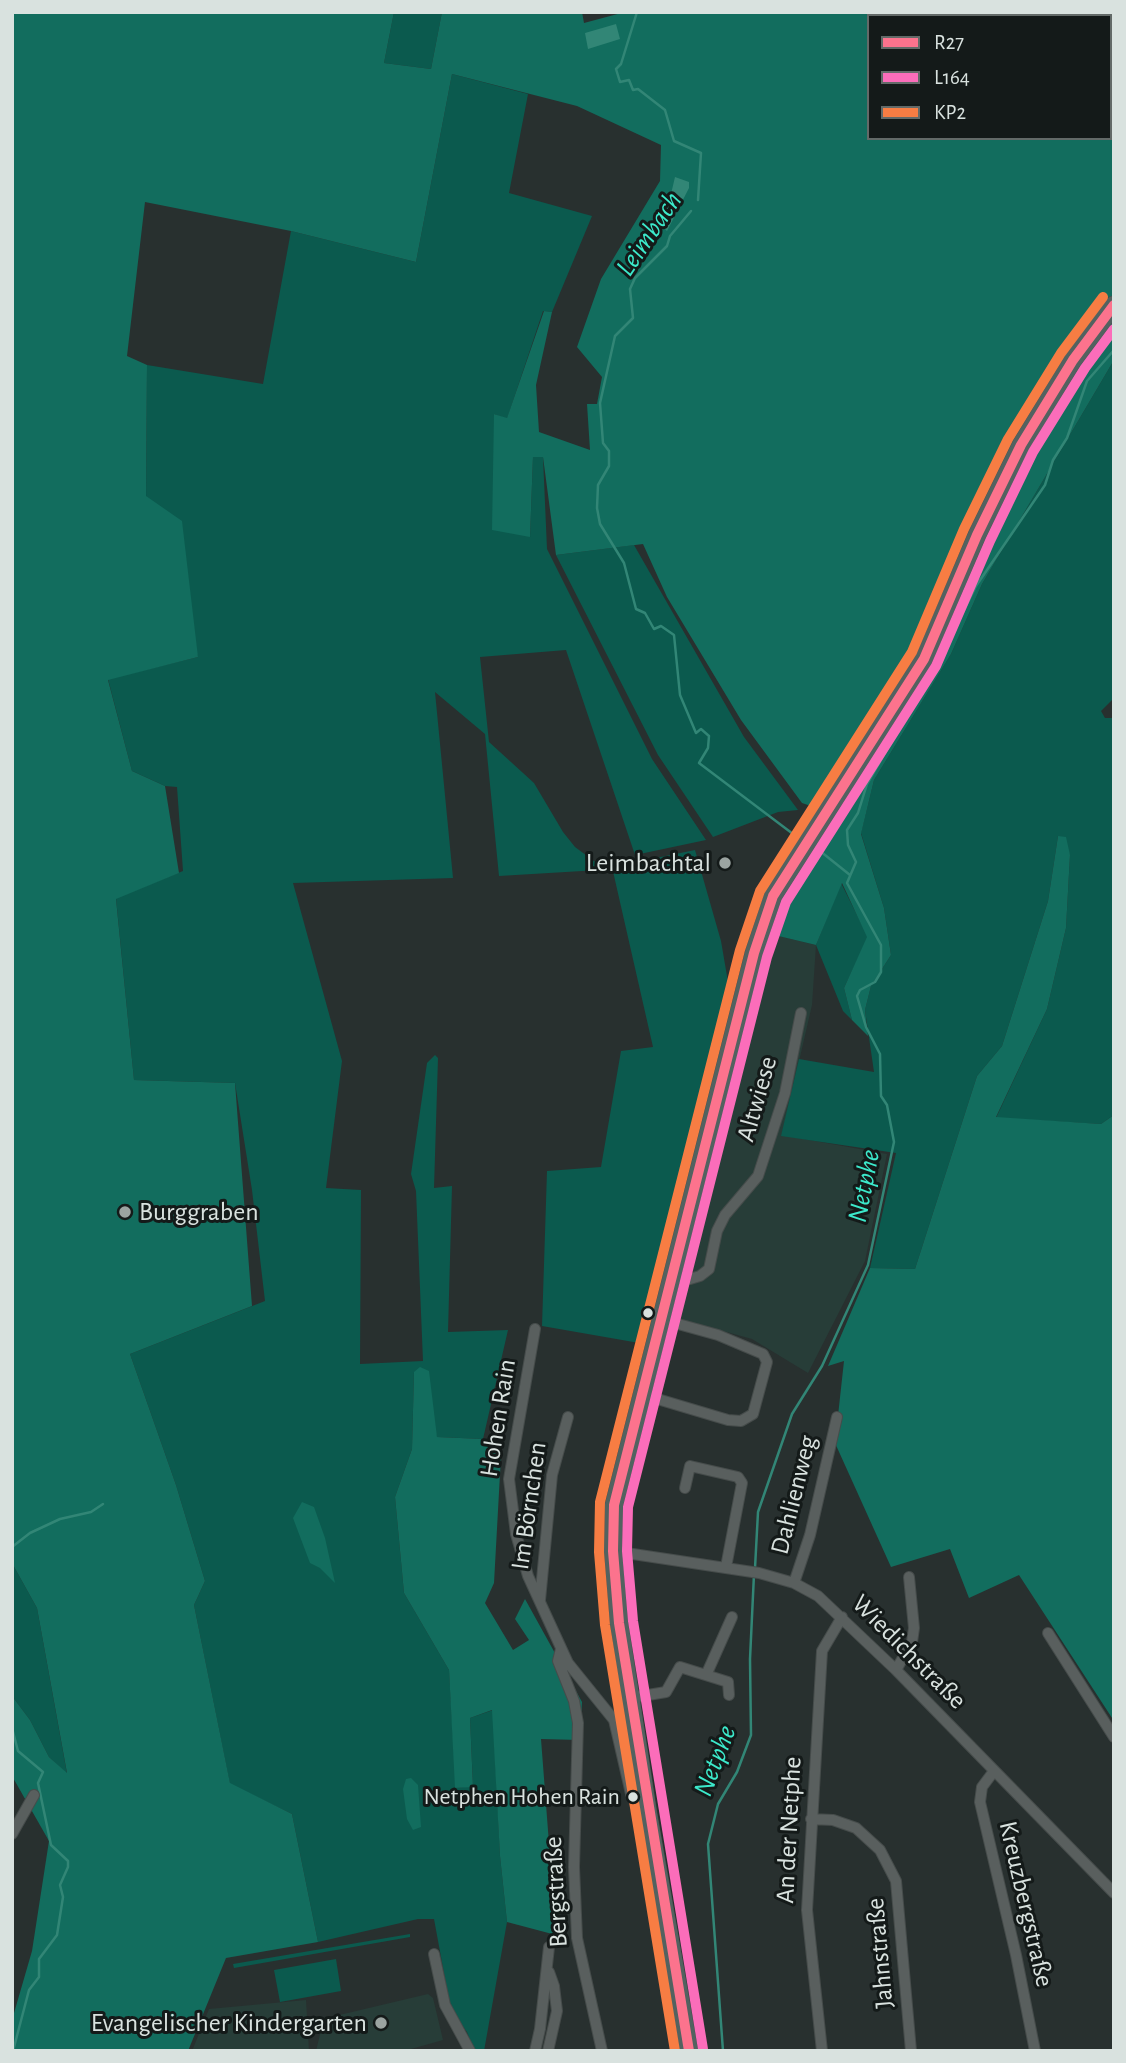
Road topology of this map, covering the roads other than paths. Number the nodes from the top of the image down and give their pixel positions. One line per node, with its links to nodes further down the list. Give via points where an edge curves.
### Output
1 (1114, 304): 3 (main road, via 1073,360 1015,456 924,659 773,896 754,953)
2 (801, 1013): 3 (street, Altwiese, via 785,1093 758,1176 725,1215 709,1269 690,1279)
3 (673, 1277): 4 (main road)
4 (660, 1319): 6 (main road); 6 (street, via 764,1354 767,1362 753,1414 741,1421)
5 (535, 1329): 14 (street, Hohen Rain, via 509,1486 524,1565)
6 (644, 1395): 10 (main road, via 614,1505)
7 (568, 1417): 14 (street, Im Börnchen, via 552,1475)
8 (837, 1417): 13 (street, Dahlienweg, via 810,1535)
9 (685, 1488): 11 (street, via 690,1466 738,1476 742,1483)
10 (613, 1551): 11 (street, Wiedichstraße); 22 (main road)
11 (726, 1567): 13 (street, Wiedichstraße)
12 (909, 1577): 19 (street, via 914,1628 912,1642)
13 (793, 1583): 16 (street, Wiedichstraße, via 818,1596)
14 (540, 1602): 18 (street, Hohen Rain)
15 (732, 1617): 20 (street)
16 (842, 1617): 19 (street, Wiedichstraße); 27 (street, An der Netphe, via 822,1651)
17 (1048, 1633): 23 (street)
18 (561, 1649): 26 (street, Hohen Rain, via 580,1681 614,1720 631,1794 638,1808); 36 (street, Bergstraße, via 558,1661 578,1723 577,1937)
19 (896, 1670): 24 (street, Wiedichstraße)
20 (706, 1673): 21 (street, via 729,1682); 22 (street, via 680,1667 666,1692)
21 (729, 1695)
22 (630, 1698): 26 (main road)
23 (1114, 1737)
24 (994, 1771): 29 (street, Wiedichstraße); 40 (street, Kreuzbergstraße, via 982,1787 980,1802)
25 (34, 1795): 28 (street)
26 (648, 1814): 37 (main road)
27 (811, 1819): 38 (street, An der Netphe, via 807,1910); 39 (street, Jahnstraße, via 856,1828 880,1850 896,1881)
28 (12, 1834)
29 (1114, 1893)
30 (549, 1947): 32 (street)
31 (435, 1954): 33 (street, via 445,2005)
32 (547, 1966): 34 (street); 35 (street, via 557,2011)
33 (470, 2051)
34 (535, 2051)
35 (548, 2051)
36 (602, 2051)
37 (689, 2051)
38 (822, 2051)
39 (911, 2051)
40 (1035, 2051)

